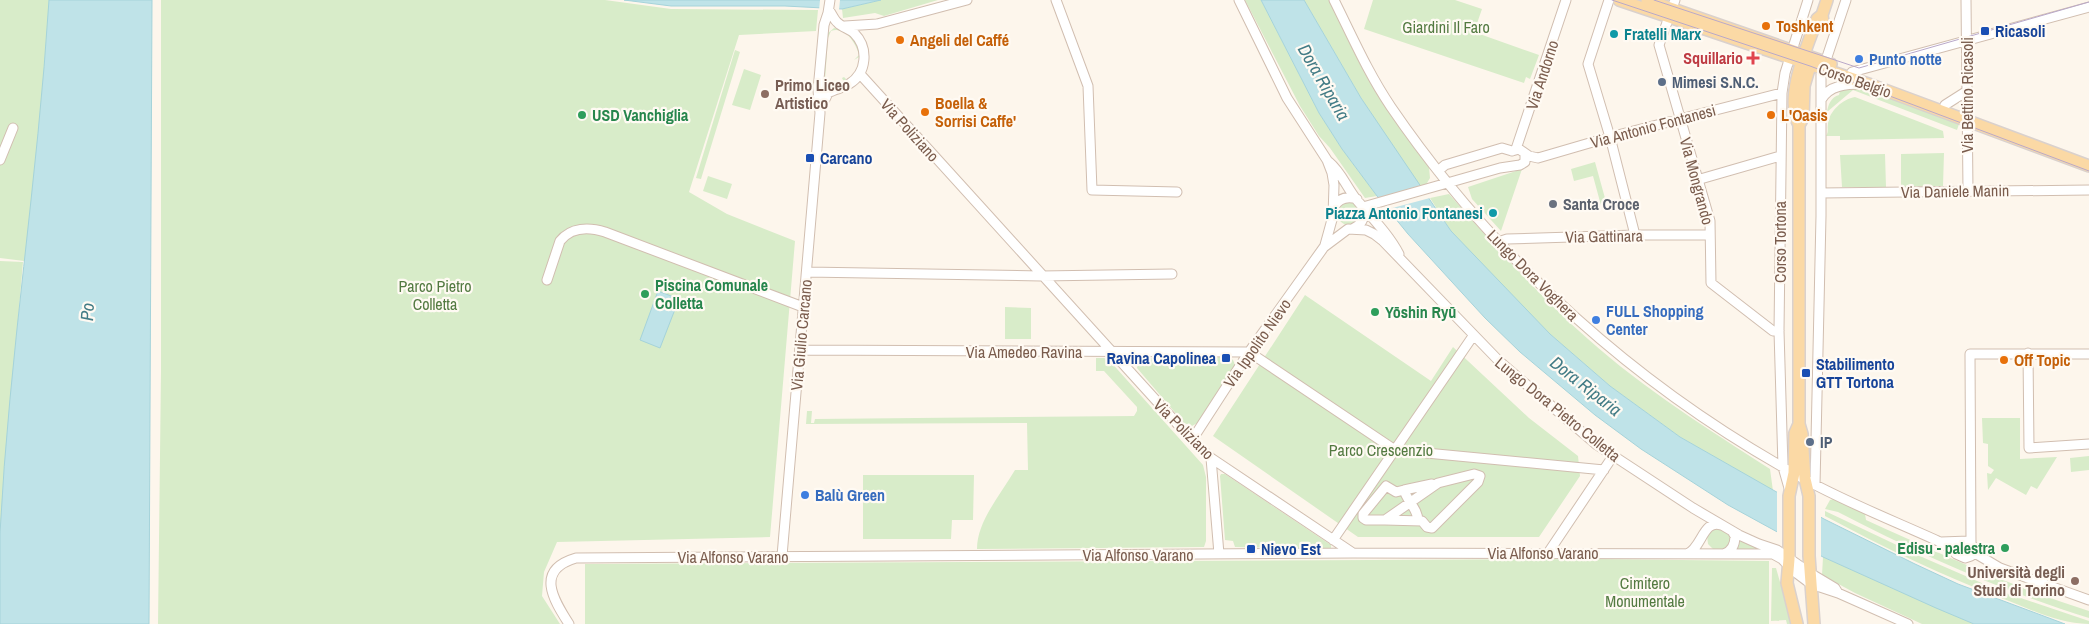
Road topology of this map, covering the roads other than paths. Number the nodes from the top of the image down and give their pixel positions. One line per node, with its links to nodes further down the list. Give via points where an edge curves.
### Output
1 (830, 0): 16 (street)
2 (967, 0): 18 (street)
3 (1056, 0): 52 (street, via 1088,86 1092,190)
4 (1239, 0): 44 (street, Lungo Dora Pietro Colletta, via 1287,98)
5 (1334, 0): 47 (street, Lungo Dora Voghera, via 1379,87)
6 (1566, 0): 39 (street, Via Andorno)
7 (1610, 0): 38 (street, via 1588,64)
8 (1619, 0): 15 (main road, Corso Belgio)
9 (1647, 0): 15 (main road, Corso Belgio)
10 (1808, 0): 22 (street, Corso Tortona)
11 (1827, 0): 23 (main road, Corso Tortona, via 1823,21)
12 (1846, 0): 24 (street, Corso Tortona)
13 (1966, 0): 21 (street, Via Bettino Ricasoli)
14 (2089, 6): 21 (street)
15 (1672, 8): 22 (main road, Corso Belgio); 36 (street, Via Mongrando, via 1659,45)
16 (827, 15): 17 (street); 19 (street)
17 (840, 23): 18 (street); 19 (street, via 826,29); 20 (street)
18 (877, 24): 20 (street)
19 (823, 34): 27 (street, Via Giulio Carcano)
20 (860, 40): 26 (street, via 864,57)
21 (1967, 42): 25 (street); 30 (street, Via Bettino Ricasoli)
22 (1791, 53): 23 (main road, Corso Belgio); 31 (street, Corso Tortona)
23 (1808, 59): 24 (main road, Corso Belgio); 75 (main road, Corso Tortona, via 1795,92 1795,118 1799,125)
24 (1824, 65): 25 (main road, Corso Belgio); 28 (main road, Corso Belgio); 32 (street, Corso Tortona)
25 (1852, 72): 33 (main road, Corso Belgio)
26 (860, 74): 29 (street); 65 (street, Via Poliziano)
27 (820, 78): 29 (street, via 824,86); 34 (street, Via Giulio Carcano)
28 (1866, 84): 32 (street, via 1845,84 1833,88); 35 (main road, Corso Belgio)
29 (834, 90): 34 (street, Via Giulio Carcano, via 826,95)
30 (1967, 91): 33 (street); 35 (street, Via Bettino Ricasoli)
31 (1782, 93): 36 (street, Via Antonio Fontanesi); 41 (street, Corso Tortona)
32 (1821, 103): 53 (street, Corso Tortona)
33 (1945, 105): 35 (main road, Corso Belgio)
34 (820, 113): 63 (street, Via Giulio Carcano)
35 (1967, 117): 42 (main road, Corso Belgio); 46 (main road, Corso Belgio); 50 (street, Via Bettino Ricasoli)
36 (1680, 118): 38 (street, Via Antonio Fontanesi); 48 (street, Via Mongrando)
37 (13, 128): 43 (street)
38 (1610, 137): 40 (street, Via Antonio Fontanesi, via 1538,158); 58 (street)
39 (1514, 150): 40 (street); 45 (street, via 1509,156); 47 (street, via 1502,148 1445,164)
40 (1525, 154): 45 (street, via 1520,165)
41 (1780, 156): 48 (street); 68 (street, Corso Tortona)
42 (2089, 158)
43 (0, 160)
44 (1327, 160): 54 (street, Lungo Dora Pietro Colletta); 56 (street, Lungo Dora Pietro Colletta, via 1334,184)
45 (1512, 163): 49 (street)
46 (2089, 166)
47 (1438, 171): 49 (street, Lungo Dora Voghera)
48 (1697, 180): 59 (street, Via Mongrando, via 1710,222)
49 (1448, 183): 55 (street); 60 (street, Lungo Dora Voghera)
50 (1968, 190): 51 (street, Via Daniele Manin); 53 (street, Via Daniele Manin)
51 (2089, 190)
52 (1177, 192)
53 (1821, 193): 85 (street, Corso Tortona)
54 (1357, 199): 55 (street, Lungo Dora Pietro Colletta); 56 (street, via 1340,199)
55 (1363, 207): 57 (street, via 1364,218); 62 (street, Lungo Dora Pietro Colletta, via 1394,244)
56 (1333, 212): 57 (street, Lungo Dora Pietro Colletta, via 1338,225); 61 (street, Lungo Dora Pietro Colletta)
57 (1351, 228): 61 (street); 62 (street, Lungo Dora Pietro Colletta, via 1374,234)
58 (1635, 235): 59 (street, Via Gattinara); 60 (street, Via Gattinara, via 1507,239)
59 (1710, 236): 68 (street, Via Mongrando, via 1711,283 1773,331)
60 (1498, 242): 81 (street, Lungo Dora Voghera, via 1572,314 1634,366 1688,406)
61 (1324, 247): 72 (street, Via Ippolito Nievo)
62 (1402, 259): 69 (street, Lungo Dora Pietro Colletta)
63 (806, 272): 65 (street); 67 (street, Via Giulio Carcano)
64 (1172, 274): 65 (street)
65 (1041, 276): 71 (street, Via Poliziano)
66 (547, 280): 67 (street, via 560,241 568,232 593,229)
67 (803, 307): 70 (street, Via Giulio Carcano)
68 (1779, 331): 81 (street, Corso Tortona)
69 (1473, 336): 78 (street); 79 (street, Lungo Dora Pietro Colletta, via 1542,400)
70 (800, 350): 71 (street, Via Amedeo Ravina); 102 (street, Via Giulio Carcano)
71 (1110, 352): 72 (street, Via Amedeo Ravina); 76 (street, Via Poliziano)
72 (1249, 352): 76 (street, Via Ippolito Nievo); 78 (street)
73 (2028, 353): 74 (street); 77 (street, via 2029,448); 95 (street, via 1970,354 1971,524)
74 (2089, 354)
75 (1799, 424): 83 (main road, Corso Tortona, via 1795,433); 85 (main road, Corso Tortona)
76 (1192, 440): 80 (street, Via Poliziano)
77 (2089, 444)
78 (1395, 450): 82 (street); 93 (street)
79 (1613, 456): 82 (street); 91 (street, Lungo Dora Pietro Colletta)
80 (1211, 458): 93 (street, Via Poliziano); 99 (street)
81 (1783, 467): 83 (street, Lungo Dora Voghera); 87 (street, Corso Tortona)
82 (1604, 470): 98 (street)
83 (1794, 473): 85 (street, Lungo Dora Voghera); 87 (main road, Corso Tortona)
84 (1438, 482): 86 (street); 88 (street); 90 (street, via 1474,474 1480,477 1434,526 1428,528 1424,522)
85 (1810, 482): 94 (street, Lungo Dora Voghera); 104 (main road, Corso Tortona)
86 (1404, 490): 88 (street); 89 (street, via 1396,492 1386,486 1363,514 1366,520)
87 (1789, 492): 103 (main road)
88 (1410, 503): 89 (street); 90 (street)
89 (1385, 520): 90 (street)
90 (1418, 521)
91 (1726, 527): 92 (street, via 1713,524); 101 (street, via 1735,536 1735,541 1730,551); 103 (street, Lungo Dora Pietro Colletta, via 1777,550)
92 (1704, 533): 100 (street, via 1695,549); 101 (street, via 1707,548)
93 (1333, 540): 97 (street, Via Poliziano)
94 (1938, 541): 95 (street); 96 (street)
95 (1967, 544): 96 (street, via 1956,545); 96 (street, via 1971,556 1958,557); 105 (street, via 2000,568)
96 (1955, 552)
97 (1353, 553): 98 (street, Via Alfonso Varano); 99 (street, Via Alfonso Varano)
98 (1548, 553): 100 (street, Via Alfonso Varano)
99 (1219, 554): 102 (street, Via Alfonso Varano)
100 (1684, 554): 101 (street, Via Alfonso Varano)
101 (1720, 554): 103 (street, Via Alfonso Varano, via 1767,553)
102 (782, 556): 106 (street, Via Alfonso Varano, via 593,557 569,560 552,575 550,588)
103 (1788, 562): 104 (street); 107 (main road, via 1787,583)
104 (1810, 579): 108 (main road); 109 (street)
105 (2089, 600)
106 (569, 624)
107 (1797, 624)
108 (1814, 624)
109 (1908, 624)

